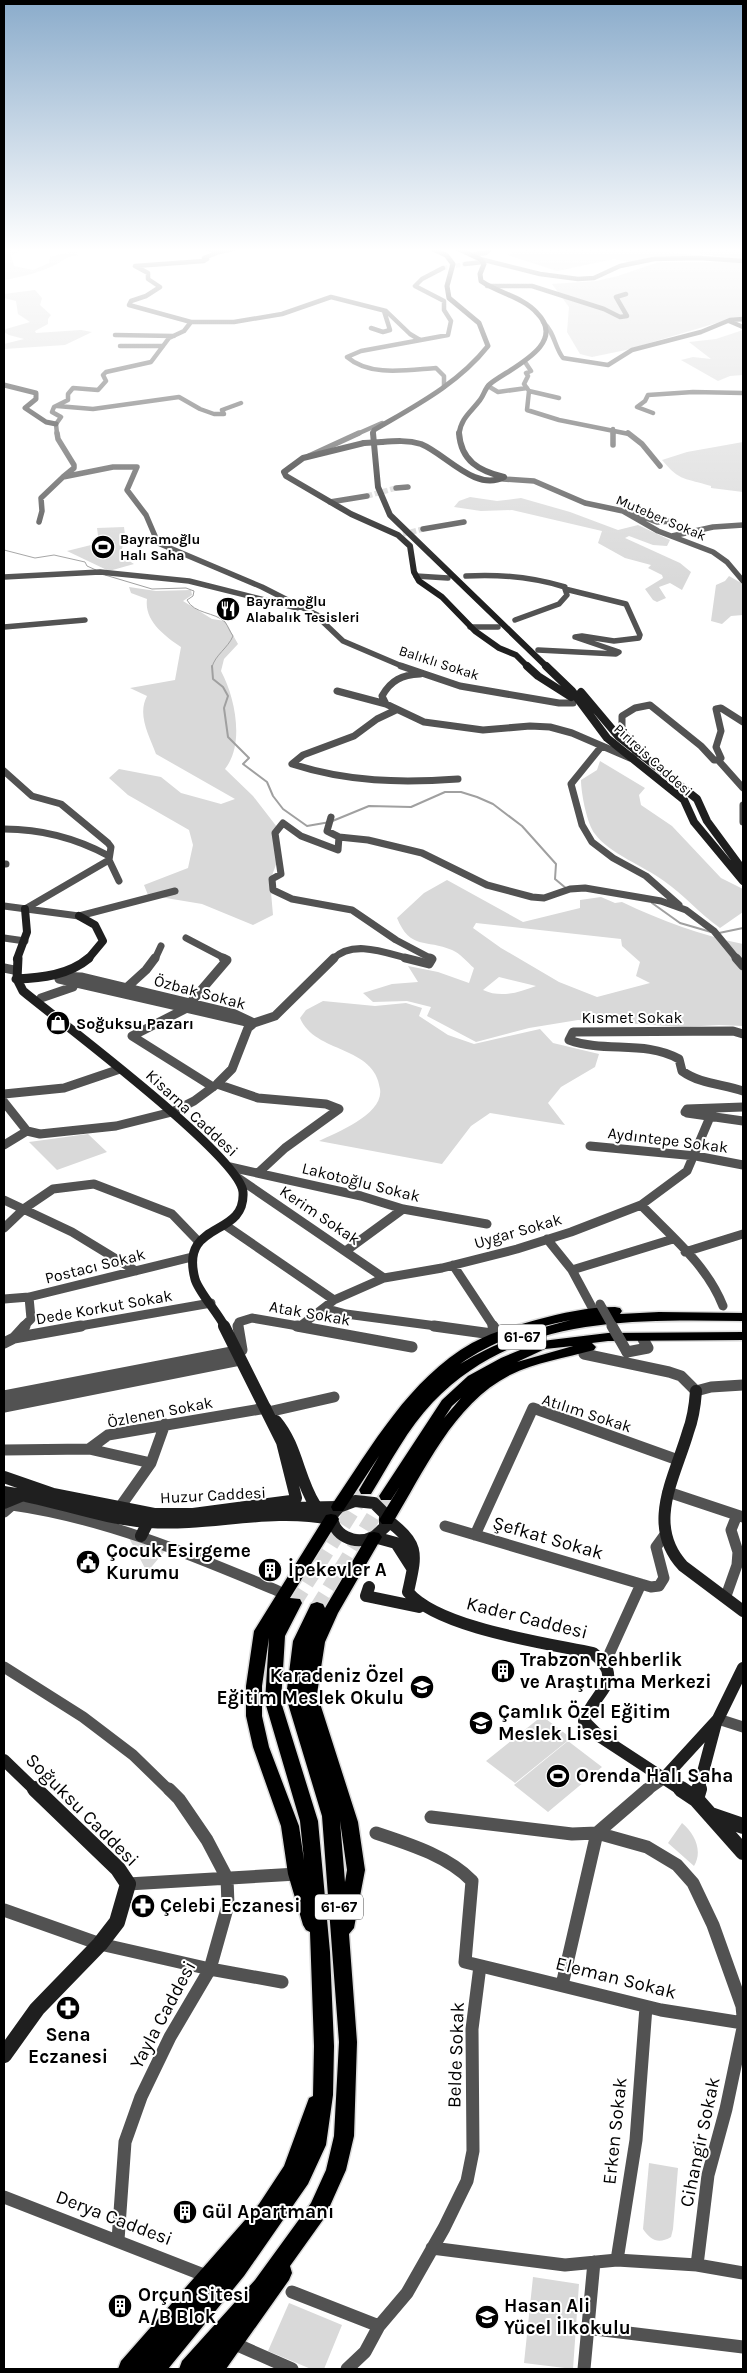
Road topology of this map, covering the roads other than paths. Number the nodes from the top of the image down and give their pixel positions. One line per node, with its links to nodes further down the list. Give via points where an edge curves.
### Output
1 (153, 360): 16 (street, via 106,372 103,375 106,381 98,390 73,388 68,400)
2 (350, 360): 9 (street, via 359,367 375,370 436,368 442,372)
3 (477, 360): 9 (street)
4 (484, 360): 52 (street, via 427,404 381,430 378,436 384,487 397,515)
5 (527, 360): 8 (street)
6 (574, 360): 7 (street, via 608,365)
7 (616, 360)
8 (525, 362): 11 (street); 12 (street, via 531,370 526,373 528,376 524,384)
9 (445, 384): 19 (street, via 422,403)
10 (4, 385): 18 (street, via 36,392 36,399 25,408 40,419)
11 (488, 386): 12 (street, via 498,392); 25 (street, via 465,413 459,431 461,446 466,459 477,469)
12 (528, 389): 14 (street); 20 (street, via 527,410 559,420)
13 (743, 393): 17 (street, via 648,394 637,407)
14 (559, 398)
15 (241, 403): 16 (street, via 222,410 224,414 220,415 200,409 179,397 93,409)
16 (57, 406): 18 (street, via 52,412 61,420)
17 (653, 413)
18 (56, 424): 24 (street, via 58,439 74,465)
19 (382, 424): 22 (street); 57 (street, via 372,436 378,487 390,515)
20 (613, 429): 21 (street); 23 (street, via 633,436)
21 (613, 445)
22 (306, 457): 25 (street, bridge, via 364,443 412,442 425,446 457,468 484,481); 29 (street, via 291,465 284,472 286,476)
23 (660, 466)
24 (63, 477): 32 (street, via 41,498); 37 (street, via 134,465 137,468 127,490 146,515)
25 (503, 479): 30 (street, Muteber Sokak, via 534,481 585,502)
26 (408, 487): 27 (street)
27 (396, 488)
28 (368, 496): 29 (street)
29 (330, 502): 40 (street, via 401,534 410,546)
30 (623, 511): 31 (street, via 646,516 660,524); 36 (street, Muteber Sokak)
31 (674, 521)
32 (39, 522)
33 (464, 522): 35 (street)
34 (743, 525): 36 (street, via 713,527)
35 (423, 529)
36 (672, 537): 44 (street, Muteber Sokak, via 713,552 727,562)
37 (156, 540): 46 (street, Balıklı Sokak, via 182,556 285,597)
38 (98, 572): 39 (street); 46 (street, Balıklı Sokak, via 189,581 272,600)
39 (59, 574): 42 (street)
40 (416, 576): 43 (street); 50 (street, via 459,613)
41 (466, 576): 45 (street, via 515,575 565,586)
42 (4, 577)
43 (448, 578)
44 (743, 581)
45 (565, 589): 48 (street, via 567,595 559,604); 52 (street, via 626,604 639,638 614,641 575,637 620,652 616,654)
46 (312, 614): 53 (street, Balıklı Sokak, via 321,618 343,641)
47 (85, 620): 49 (street)
48 (515, 620)
49 (4, 626)
50 (470, 627): 51 (street); 55 (street, via 499,648 516,655 538,676 574,700)
51 (498, 627)
52 (538, 650): 57 (street, via 580,690)
53 (426, 674): 55 (street, Balıklı Sokak, via 460,686); 56 (street, via 392,680 382,696)
54 (337, 691): 56 (street)
55 (573, 703): 57 (street)
56 (386, 704): 58 (street)
57 (587, 704): 61 (street, Pirireis Caddesi); 62 (street, Pirireis Caddesi, via 607,738)
58 (396, 710): 60 (street, via 424,722 483,730 550,727 572,733); 65 (street, via 377,718 354,736 303,755 292,764 314,773 366,782)
59 (743, 722): 63 (street, via 721,708 716,709 720,731 716,747 721,758)
60 (600, 747): 62 (street); 79 (street, via 571,784 582,830 597,847 642,872)
61 (638, 752): 62 (street); 63 (street, via 637,746 622,731 622,716 630,710 650,706); 73 (street, Pirireis Caddesi, via 697,799 707,821)
62 (630, 758): 75 (street, Pirireis Caddesi, via 684,800 694,822)
63 (718, 760): 66 (street)
64 (4, 770): 72 (street, via 32,796 61,804 70,810 108,843 111,847)
65 (458, 779)
66 (743, 788)
67 (743, 805): 69 (street)
68 (330, 820): 71 (street, via 327,831)
69 (743, 822)
70 (4, 829): 72 (street, via 48,832 97,849)
71 (339, 837): 79 (street, via 368,840 422,853 487,885 513,893 544,898 568,890 601,889 660,901); 93 (street, via 338,850 301,836 283,823 279,826 275,833 281,874 272,880 273,890 303,902 347,908 391,938 432,958 428,964 373,950 340,952 275,1016)
72 (109, 858): 74 (street); 78 (street)
73 (743, 870)
74 (119, 881)
75 (743, 881)
76 (175, 891): 80 (street)
77 (4, 906): 78 (street)
78 (25, 909): 80 (street); 83 (street, via 29,930)
79 (686, 910): 85 (street, via 716,933)
80 (79, 916): 88 (street, via 101,931 103,941 98,951 77,967)
81 (4, 938): 83 (street)
82 (186, 938): 92 (street, via 227,960)
83 (24, 941): 87 (street)
84 (161, 946): 90 (street, via 150,966)
85 (743, 966)
86 (4, 968): 87 (street)
87 (15, 974): 88 (street); 95 (street, Kisarna Caddesi, via 32,1000)
88 (44, 977): 90 (street, Özbak Sokak)
89 (73, 986): 91 (street)
90 (123, 990): 92 (street, Özbak Sokak)
91 (41, 998)
92 (188, 1006): 93 (street, Özbak Sokak); 96 (street, via 132,1036)
93 (254, 1023): 96 (street, via 248,1028 232,1069)
94 (743, 1034): 97 (street, Kısmet Sokak, via 732,1031 640,1030 573,1032 569,1037 573,1042 591,1046 652,1049 669,1054 679,1060 685,1074 704,1083 724,1084)
95 (120, 1069): 98 (street, via 86,1083 53,1091); 101 (street, Kisarna Caddesi)
96 (215, 1086): 101 (street, via 194,1102); 111 (street, via 258,1098 326,1104 339,1109 285,1148)
97 (743, 1091)
98 (4, 1094)
99 (4, 1102): 105 (street)
100 (743, 1107): 102 (street, via 687,1109)
101 (172, 1112): 105 (street, via 116,1126 40,1134); 110 (street, Kisarna Caddesi)
102 (684, 1112): 103 (street)
103 (710, 1118): 104 (street); 108 (street, Uygar Sokak)
104 (743, 1121)
105 (27, 1131): 106 (street)
106 (4, 1145)
107 (590, 1146): 108 (street, Aydıntepe Sokak)
108 (696, 1156): 109 (street, Aydıntepe Sokak); 114 (street, Uygar Sokak, via 687,1171)
109 (743, 1165)
110 (230, 1167): 111 (street, Lakotoğlu Sokak); 112 (street, Kisarna Caddesi)
111 (258, 1173): 116 (street, Lakotoğlu Sokak)
112 (238, 1178): 118 (street, Kisarna Caddesi, via 243,1191 242,1206); 124 (street, Kerim Sokak)
113 (4, 1200): 115 (street)
114 (641, 1205): 121 (street, Uygar Sokak); 122 (street)
115 (25, 1208): 119 (street); 123 (street, via 53,1190 94,1184 172,1214); 129 (street)
116 (403, 1209): 117 (street, Lakotoğlu Sokak); 124 (street)
117 (486, 1224)
118 (225, 1225): 123 (street, Kisarna Caddesi); 133 (street)
119 (4, 1228)
120 (743, 1234): 125 (street)
121 (547, 1239): 127 (street, Uygar Sokak); 128 (street)
122 (673, 1239): 125 (street); 128 (street)
123 (198, 1241): 126 (street)
124 (347, 1250): 130 (street, Kerim Sokak)
125 (685, 1252): 135 (street, via 715,1288)
126 (192, 1257): 129 (street, Postacı Sokak); 134 (street, via 195,1281)
127 (453, 1265): 130 (street, Uygar Sokak); 141 (street)
128 (572, 1270): 136 (street)
129 (136, 1271): 131 (street, Postacı Sokak)
130 (384, 1278): 133 (street, Uygar Sokak)
131 (29, 1297): 132 (street, Postacı Sokak); 144 (street, via 31,1319)
132 (4, 1299)
133 (334, 1300): 137 (street, Uygar Sokak)
134 (211, 1303): 144 (street, Dede Korkut Sokak); 149 (street)
135 (723, 1306)
136 (595, 1307): 138 (main road, 61-67); 141 (main road, 61-67); 145 (street, bridge, via 627,1352 648,1348)
137 (324, 1308): 140 (street, Uygar Sokak); 141 (street, via 346,1314)
138 (660, 1315): 139 (main road, 61-67); 163 (main road, 61-67, via 600,1320 533,1332 490,1350 457,1372 428,1400)
139 (743, 1317)
140 (299, 1327): 147 (street, Atak Sokak); 149 (street, Atak Sokak, via 243,1319 237,1329 243,1347)
141 (499, 1334): 172 (main road, 61-67, via 479,1343 447,1365 414,1397)
142 (664, 1336): 143 (main road, 61-67); 145 (main road, 61-67); 167 (main road, 61-67, via 608,1337 542,1346 473,1379 447,1403)
143 (743, 1336)
144 (14, 1338): 146 (street, Dede Korkut Sokak)
145 (643, 1339): 175 (main road, 61-67, via 552,1353 482,1386 460,1409 430,1451)
146 (4, 1343)
147 (412, 1346)
148 (584, 1354): 151 (street, via 681,1376)
149 (238, 1356): 154 (street); 156 (street)
150 (743, 1385): 151 (street)
151 (696, 1391): 160 (street, via 697,1406 691,1430)
152 (4, 1396): 154 (street)
153 (334, 1397): 156 (street, Özlenen Sokak)
154 (20, 1398): 155 (street)
155 (4, 1407)
156 (268, 1411): 157 (street, Özlenen Sokak); 169 (street, via 289,1436 297,1453 307,1493); 173 (street, via 282,1442 296,1498)
157 (165, 1424): 158 (street, Özlenen Sokak, via 108,1435); 161 (street)
158 (89, 1448): 159 (street, Özlenen Sokak); 161 (street)
159 (4, 1450)
160 (678, 1460): 165 (street); 178 (street, Atılım Sokak, via 533,1408)
161 (151, 1464): 170 (street)
162 (4, 1477): 170 (street, Huzur Caddesi, via 45,1492)
163 (366, 1490)
164 (4, 1492): 166 (street, Huzur Caddesi)
165 (668, 1492): 174 (street); 180 (street, via 662,1518)
166 (24, 1495): 168 (street); 176 (street, Huzur Caddesi, via 80,1510)
167 (386, 1496)
168 (4, 1503)
169 (315, 1506): 172 (street, Huzur Caddesi); 173 (street, Huzur Caddesi)
170 (120, 1507): 173 (street, Huzur Caddesi, via 154,1514)
171 (4, 1512): 179 (street, via 12,1505 25,1507)
172 (334, 1513): 175 (street, via 355,1500 365,1501 381,1508); 176 (street, Huzur Caddesi, via 296,1512); 181 (street, via 335,1531 348,1539); 206 (main road, 61-67, via 262,1631 254,1686 254,1716 261,1746 290,1826)
173 (193, 1514)
174 (740, 1516): 182 (street, via 732,1530 733,1542)
175 (387, 1520): 181 (street, 61-67, via 385,1527); 183 (street, via 412,1540 416,1557)
176 (148, 1522): 179 (street)
177 (445, 1526): 178 (street, Şefkat Sokak)
178 (475, 1535): 184 (street, Şefkat Sokak)
179 (141, 1536): 186 (street)
180 (664, 1536): 184 (street, via 656,1546 664,1578 659,1586); 187 (street, via 678,1560)
181 (374, 1537): 183 (street, via 396,1543); 211 (main road, 61-67, via 330,1612 317,1642 309,1694 349,1822 356,1870)
182 (741, 1553): 187 (street)
183 (412, 1568): 190 (street, via 408,1595)
184 (641, 1584): 192 (street)
185 (369, 1587): 190 (street, Kader Caddesi, via 366,1596)
186 (278, 1591)
187 (726, 1596): 191 (street)
188 (294, 1603): 212 (main road, 61-67, via 277,1636 273,1702 309,1821)
189 (317, 1608): 211 (main road, 61-67, via 301,1641 294,1697 331,1816)
190 (422, 1608): 192 (street, Kader Caddesi, via 447,1618 593,1653)
191 (743, 1611)
192 (606, 1661): 198 (street, via 610,1672 607,1685 584,1721 599,1736)
193 (4, 1667): 207 (street, Yayla Caddesi, via 83,1717 133,1755 179,1799 207,1840)
194 (743, 1668): 195 (street)
195 (718, 1720): 196 (street); 198 (street); 199 (street)
196 (743, 1727)
197 (4, 1760): 208 (street, Soğuksu Caddesi, via 118,1869)
198 (663, 1779): 199 (street); 204 (street, via 638,1796)
199 (696, 1799): 200 (street)
200 (710, 1815): 202 (street); 205 (street)
201 (431, 1817): 204 (street, via 572,1834)
202 (743, 1826)
203 (376, 1832): 213 (street, via 466,1872 472,1880 465,1962)
204 (597, 1833): 216 (street); 218 (street, via 648,1847 677,1865 693,1883 713,1925)
205 (743, 1852)
206 (297, 1874): 207 (street); 212 (main road, 61-67)
207 (227, 1878): 208 (street); 214 (street, Yayla Caddesi, via 228,1905)
208 (128, 1884): 210 (street, Soğuksu Caddesi, via 117,1922)
209 (4, 1910): 210 (street)
210 (100, 1944): 214 (street); 221 (street, Soğuksu Caddesi)
211 (342, 1946): 224 (main road, 61-67, via 348,2042 344,2136 336,2170)
212 (321, 1952): 222 (main road, 61-67)
213 (480, 1966): 216 (street, Eleman Sokak); 226 (street, Belde Sokak, via 472,2029 473,2151 467,2181)
214 (210, 1969): 215 (street); 225 (street, Yayla Caddesi, via 170,2037 141,2097 125,2142)
215 (282, 1982)
216 (562, 1985): 217 (street, Eleman Sokak)
217 (646, 2007): 219 (street, Eleman Sokak); 227 (street, Erken Sokak, via 636,2140)
218 (743, 2016)
219 (743, 2023)
220 (743, 2028): 229 (street, Cihangir Sokak, via 708,2175)
221 (7, 2046)
222 (324, 2078): 231 (main road, 61-67, via 291,2172 266,2211); 238 (main road, 61-67, via 316,2145 301,2177 237,2269)
223 (4, 2197): 225 (street, Derya Caddesi)
224 (318, 2210): 235 (main road, 61-67, via 279,2279); 239 (main road, 61-67, via 262,2288)
225 (118, 2240): 231 (street, Derya Caddesi)
226 (432, 2248): 228 (street, via 565,2265); 233 (street, Belde Sokak, via 406,2293)
227 (617, 2260): 228 (street); 229 (street)
228 (594, 2262): 234 (street)
229 (696, 2265): 230 (street)
230 (743, 2273)
231 (210, 2277): 237 (main road, 61-67)
232 (292, 2292): 233 (street)
233 (379, 2326): 242 (street, Belde Sokak, via 364,2352)
234 (587, 2328): 236 (street); 243 (street)
235 (233, 2343): 240 (main road, 61-67); 241 (street)
236 (743, 2347)
237 (129, 2369)
238 (154, 2369)
239 (190, 2369)
240 (213, 2369)
241 (292, 2369)
242 (347, 2369)
243 (584, 2369)

